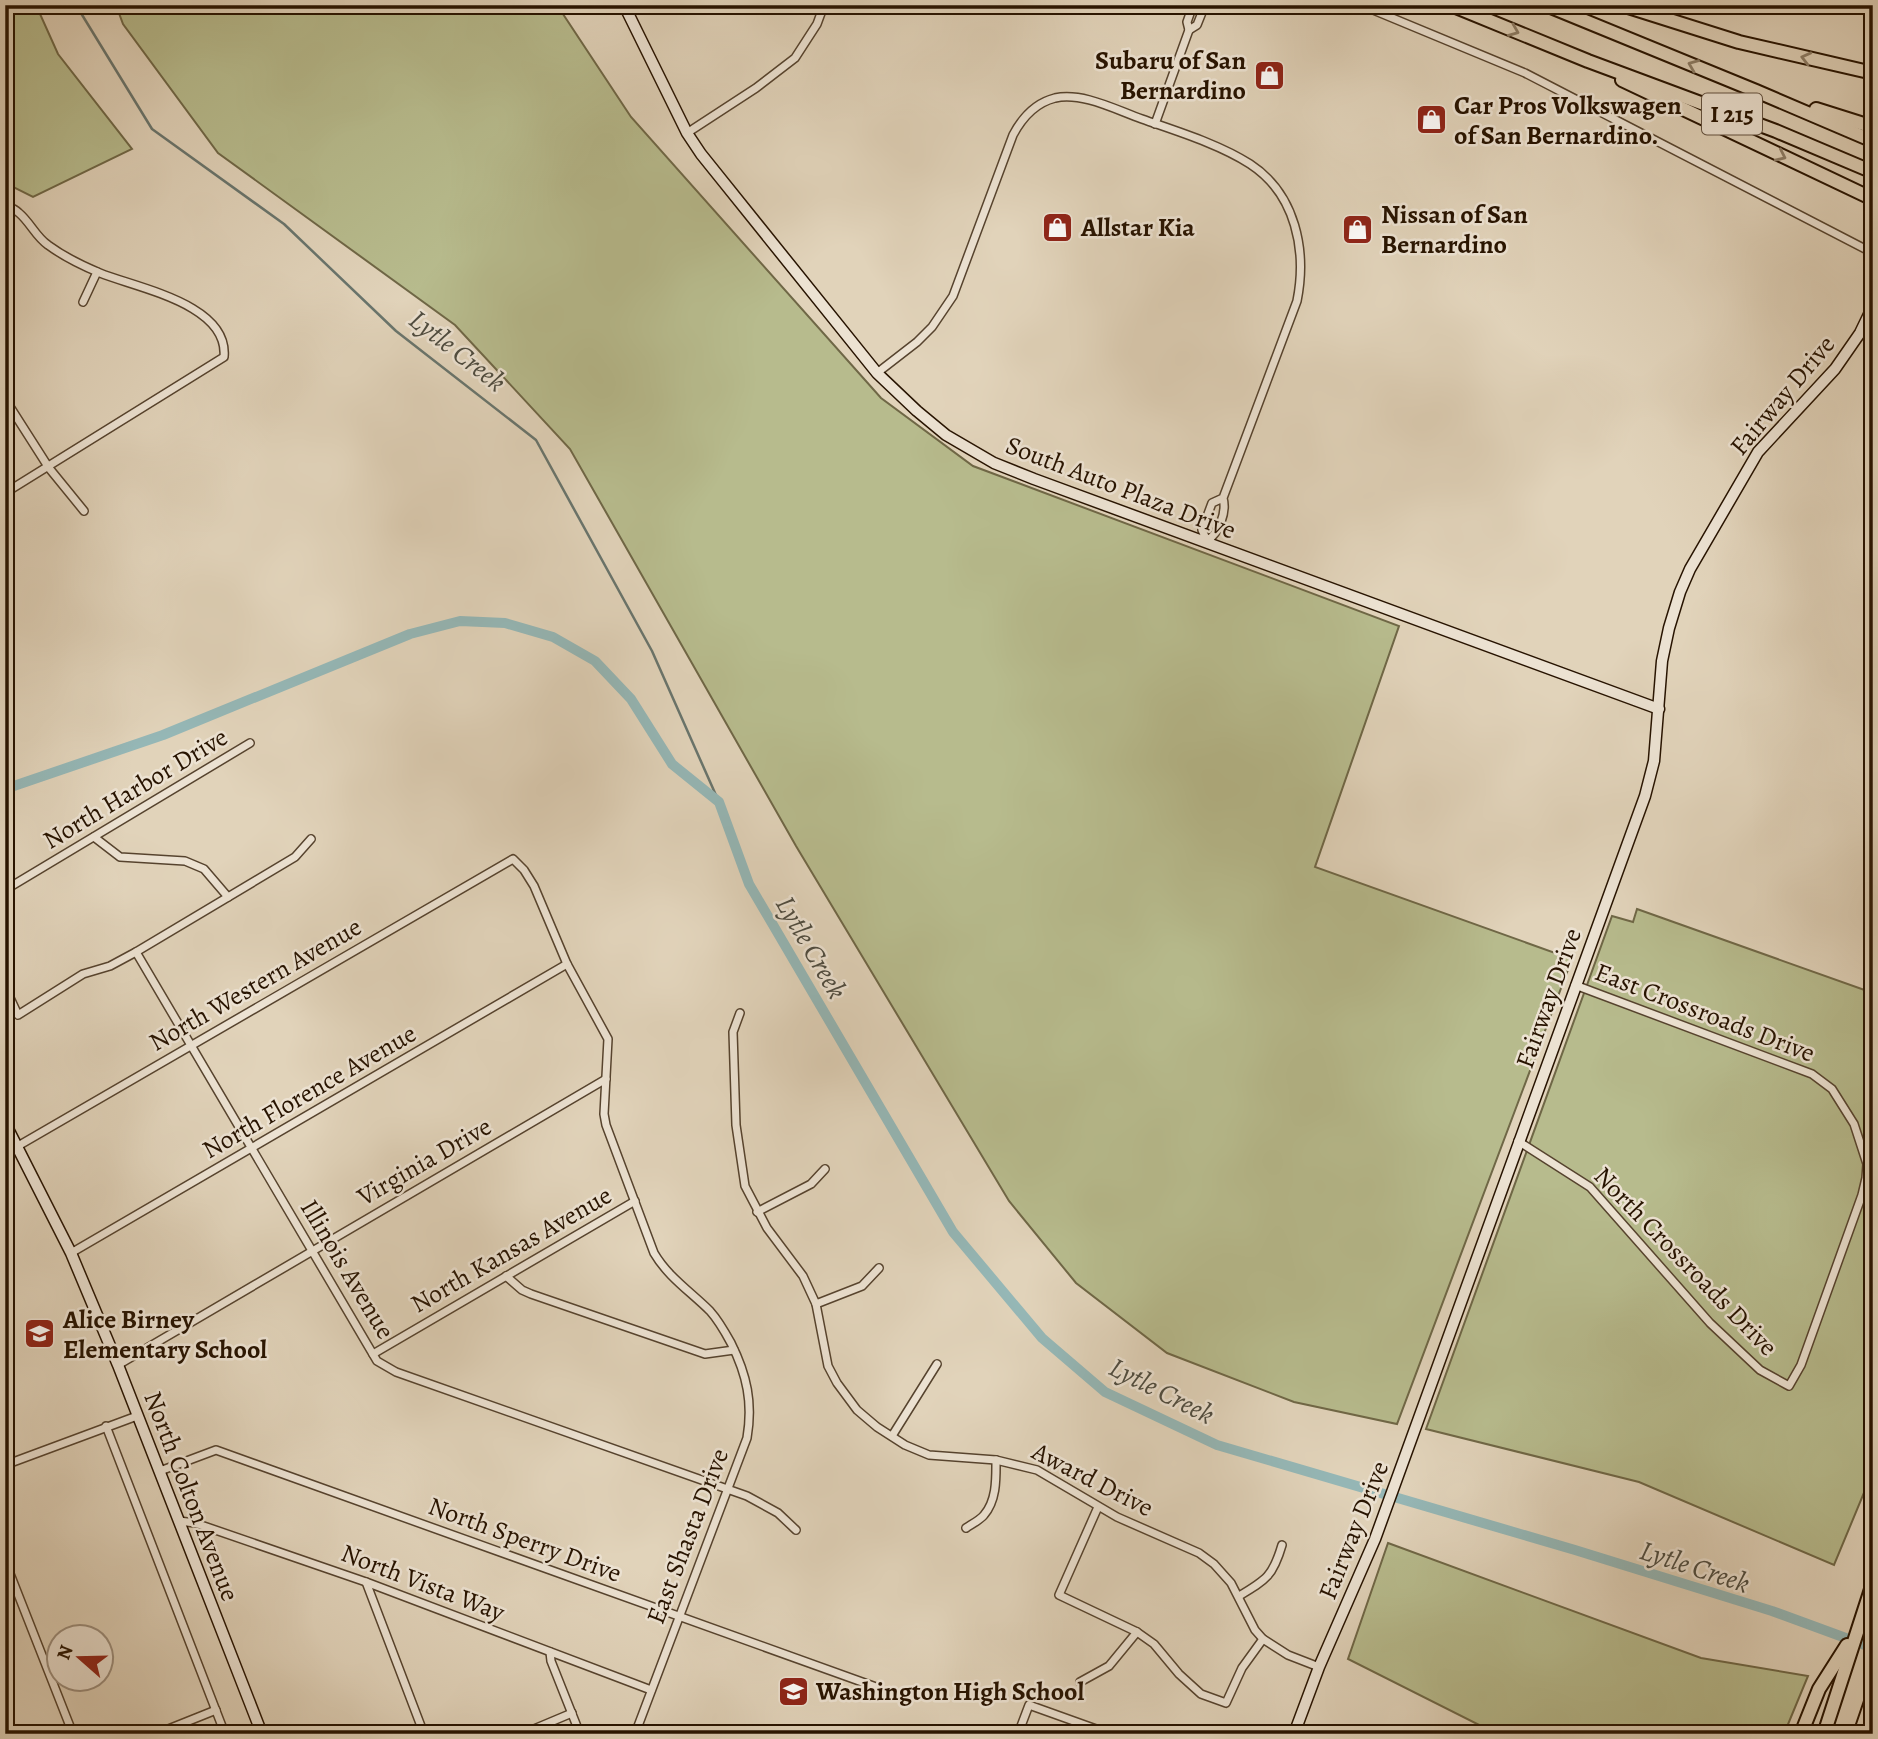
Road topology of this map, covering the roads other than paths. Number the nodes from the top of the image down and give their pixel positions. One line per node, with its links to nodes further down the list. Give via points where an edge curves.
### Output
1 (624, 5): 15 (street, South Auto Plaza Drive)
2 (824, 5): 15 (street, via 795,58)
3 (1192, 5): 9 (street)
4 (1205, 5): 9 (street, via 1197,25)
5 (1361, 5): 20 (street, via 1525,73)
6 (1451, 5): 10 (highway, I 215, one-way to 10)
7 (1546, 5): 12 (highway, I 215, one-way to 7)
8 (1622, 5): 11 (highway, one-way to 8, via 1739,42)
9 (1189, 30): 13 (street)
10 (1588, 61): 17 (highway, I 215); 18 (highway, one-way to 18)
11 (1873, 73)
12 (1756, 91): 14 (highway); 16 (highway, I 215)
13 (1155, 124): 24 (street, via 1080,97 1058,97 1028,113 1013,135 953,296 932,327); 28 (street, via 1252,165 1283,199 1300,242 1297,301)
14 (1873, 127)
15 (687, 133): 24 (street, South Auto Plaza Drive)
16 (1873, 141)
17 (1873, 172)
18 (1873, 199)
19 (5, 205): 21 (street, via 19,213 46,244)
20 (1873, 253)
21 (97, 272): 22 (street); 26 (street, via 194,307 219,334 225,344 224,357)
22 (83, 302)
23 (1873, 306): 31 (street, Fairway Drive, via 1835,369 1758,452 1690,569 1669,628)
24 (877, 373): 30 (street, South Auto Plaza Drive, via 946,435 994,463)
25 (5, 399): 26 (street)
26 (48, 468): 27 (street); 29 (street)
27 (5, 493)
28 (1223, 498): 30 (street, via 1226,506 1216,536); 30 (street, via 1212,503 1202,530)
29 (84, 511)
30 (1207, 541): 31 (street, South Auto Plaza Drive)
31 (1659, 709): 40 (street, Fairway Drive, via 1645,796)
32 (250, 743): 33 (street, North Harbor Drive)
33 (94, 837): 36 (street, North Harbor Drive); 37 (street, via 120,857 185,862 204,869)
34 (311, 839): 37 (street, via 295,857)
35 (513, 859): 39 (street, East Shasta Drive, via 534,886); 43 (street, North Western Avenue)
36 (5, 890)
37 (228, 897): 38 (street)
38 (136, 952): 41 (street, via 83,974 18,1015); 43 (street, Illinois Avenue)
39 (567, 964): 44 (street, East Shasta Drive, via 608,1039); 48 (street, North Florence Avenue)
40 (1575, 985): 46 (street, Fairway Drive); 61 (street, East Crossroads Drive, via 1812,1074 1832,1089 1854,1124 1867,1164 1863,1195 1801,1365)
41 (5, 987)
42 (740, 1013): 51 (street, Award Drive, via 733,1032 736,1125 745,1186)
43 (192, 1044): 47 (street, North Western Avenue); 48 (street, Illinois Avenue)
44 (607, 1079): 50 (street, East Shasta Drive, via 606,1125); 52 (street, Virginia Drive)
45 (5, 1123): 47 (street, North Colton Avenue)
46 (1518, 1140): 61 (street, North Crossroads Drive, via 1590,1187 1710,1322 1760,1370); 83 (street, Fairway Drive, via 1375,1539)
47 (18, 1146): 53 (street, North Colton Avenue)
48 (252, 1148): 52 (street, Illinois Avenue); 53 (street, North Florence Avenue)
49 (825, 1169): 51 (street, via 811,1184)
50 (635, 1201): 55 (street, North Kansas Avenue); 57 (street, East Shasta Drive, via 660,1262 713,1314)
51 (757, 1212): 56 (street, Award Drive, via 796,1265)
52 (312, 1251): 58 (street, Illinois Avenue); 60 (street, Virginia Drive)
53 (71, 1253): 60 (street, North Colton Avenue)
54 (878, 1268): 56 (street, via 862,1286)
55 (506, 1276): 57 (street, via 531,1294 705,1354); 58 (street, North Kansas Avenue)
56 (816, 1304): 64 (street, Award Drive, via 828,1366 836,1383 857,1410)
57 (734, 1350): 68 (street, East Shasta Drive, via 747,1381 750,1415 747,1438)
58 (373, 1354): 68 (street, Illinois Avenue, via 396,1372)
59 (937, 1364): 64 (street)
60 (118, 1365): 62 (street, North Colton Avenue)
61 (1789, 1386)
62 (137, 1416): 63 (street); 67 (street, North Colton Avenue)
63 (106, 1426): 66 (street); 88 (street, North Colton Avenue)
64 (892, 1436): 65 (street, Award Drive, via 929,1455)
65 (996, 1460): 69 (street, Award Drive, via 1037,1470); 71 (street, via 990,1504 984,1515)
66 (5, 1465)
67 (160, 1471): 70 (street, North Colton Avenue); 78 (street, North Sperry Drive, via 216,1450)
68 (727, 1489): 72 (street, Illinois Avenue, via 766,1505); 78 (street, East Shasta Drive)
69 (1098, 1507): 77 (street, Award Drive, via 1199,1553); 80 (street, via 1059,1595)
70 (179, 1521): 75 (street, North Vista Way); 94 (street, North Colton Avenue)
71 (966, 1528)
72 (796, 1530)
73 (1282, 1545): 77 (street, via 1271,1573)
74 (5, 1561): 91 (street)
75 (366, 1582): 82 (street, North Vista Way); 95 (street)
76 (1873, 1583): 79 (highway)
77 (1239, 1596): 81 (street, Award Drive)
78 (679, 1616): 85 (street, North Sperry Drive); 86 (street, East Shasta Drive)
79 (1858, 1627): 102 (highway, via 1819,1689); 103 (highway)
80 (1137, 1632): 81 (street, via 1201,1694 1226,1703 1242,1668); 84 (street, via 1109,1667)
81 (1263, 1639): 83 (street, Award Drive)
82 (550, 1652): 86 (street, North Vista Way); 89 (street)
83 (1319, 1667): 101 (street, Fairway Drive)
84 (1080, 1682)
85 (876, 1687)
86 (651, 1690): 98 (street, East Shasta Drive)
87 (1873, 1696): 90 (highway)
88 (216, 1710): 92 (street); 93 (street, North Colton Avenue)
89 (572, 1713): 96 (street); 97 (street)
90 (1862, 1729)
91 (73, 1734)
92 (156, 1734)
93 (225, 1734)
94 (262, 1734)
95 (424, 1734)
96 (522, 1734)
97 (580, 1734)
98 (635, 1734)
99 (1018, 1734): 100 (street, via 1028,1705)
100 (1110, 1734)
101 (1294, 1734)
102 (1801, 1734)
103 (1824, 1734)

